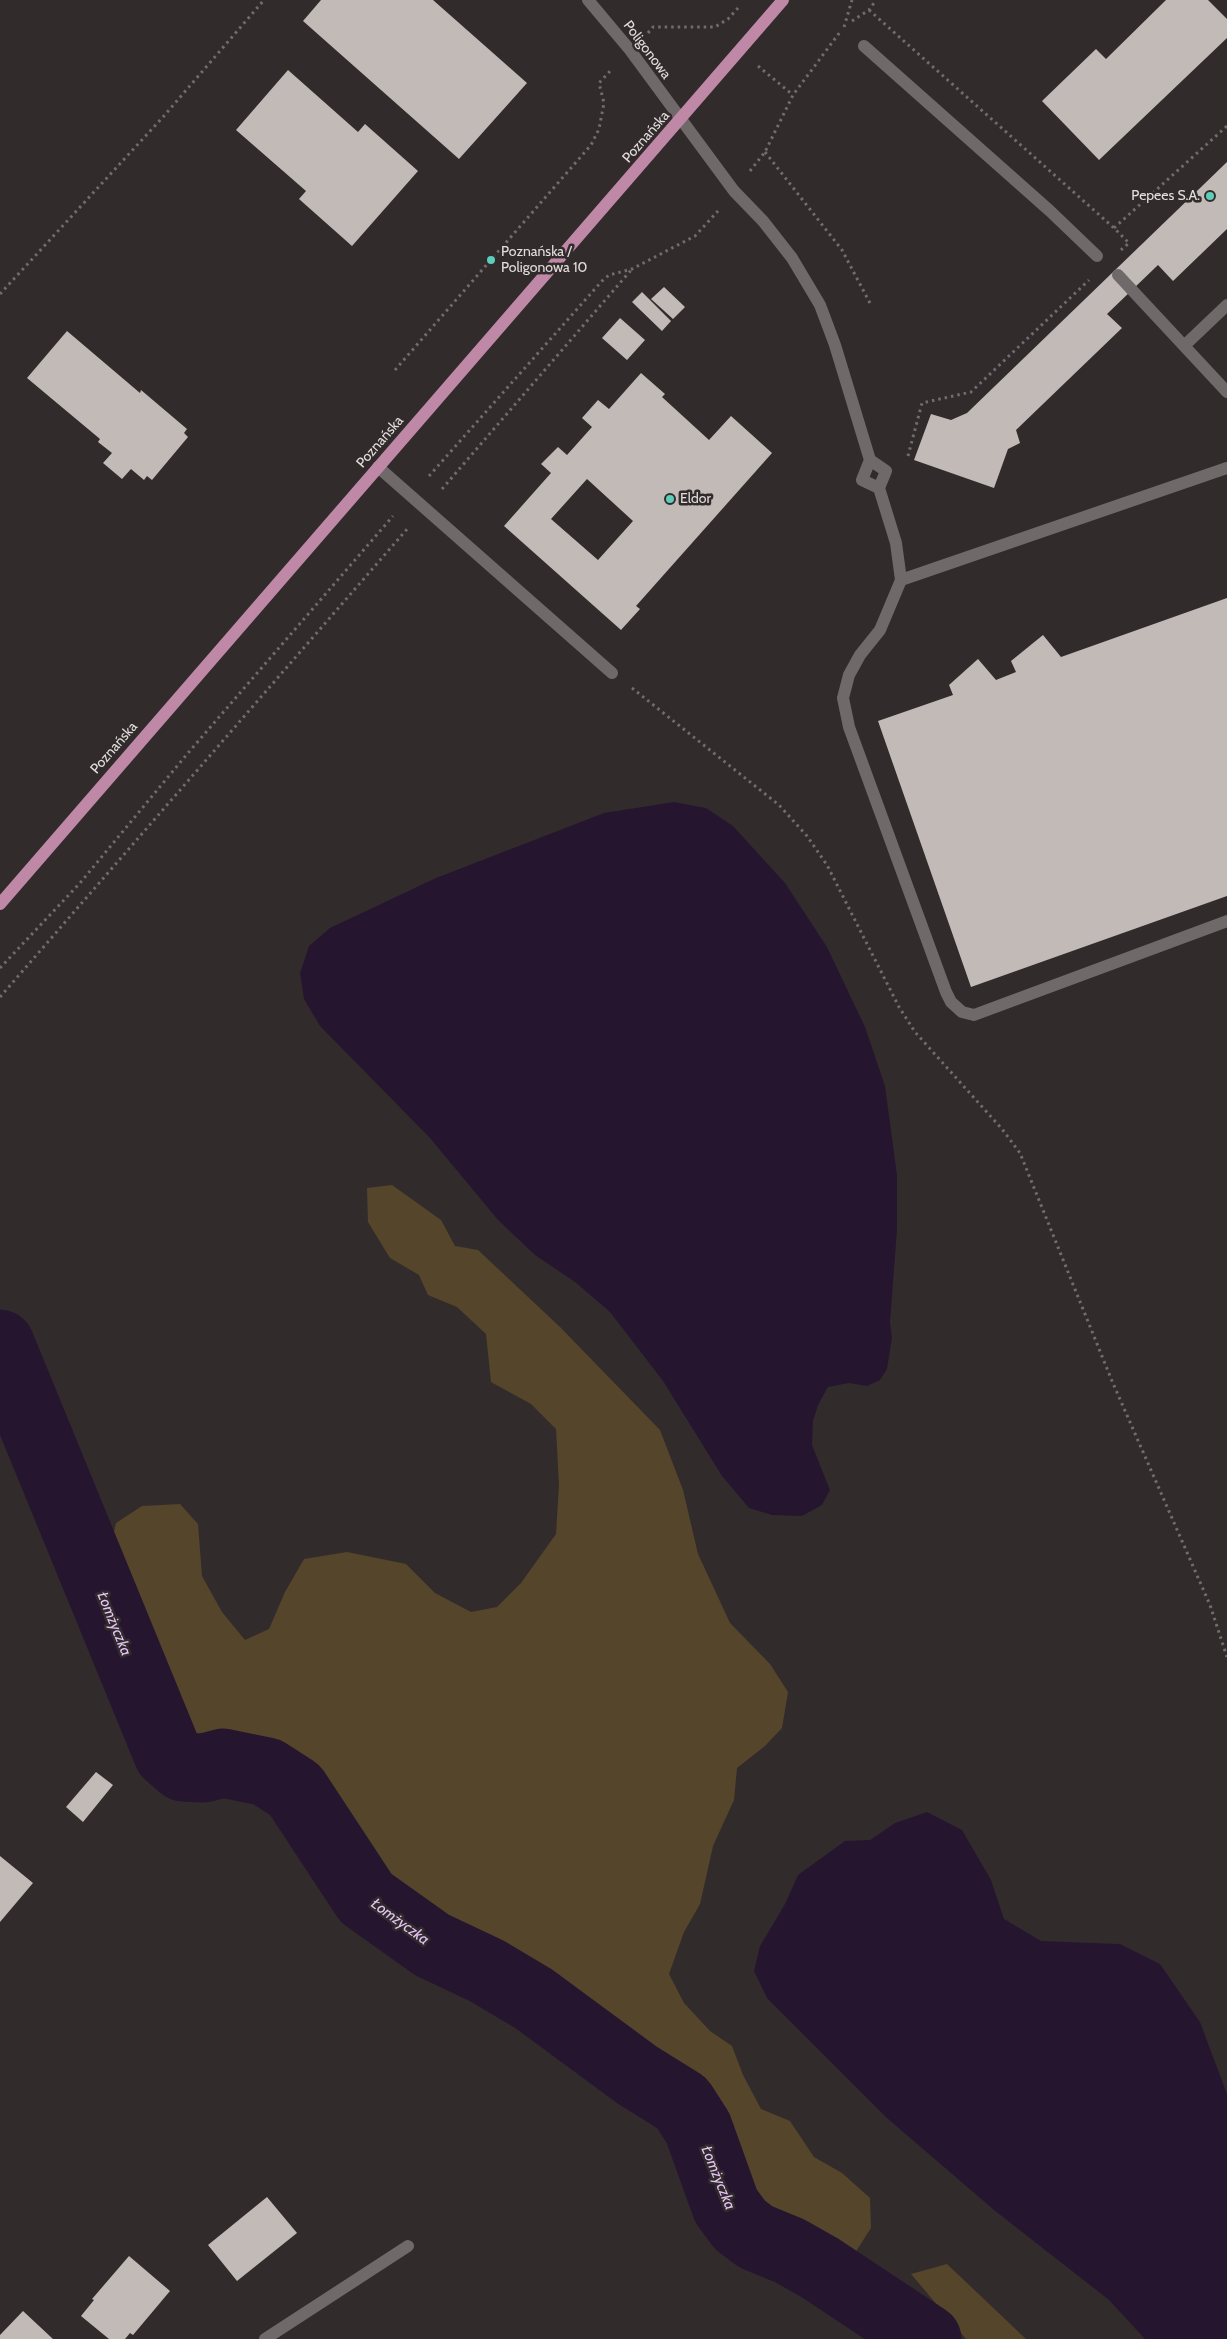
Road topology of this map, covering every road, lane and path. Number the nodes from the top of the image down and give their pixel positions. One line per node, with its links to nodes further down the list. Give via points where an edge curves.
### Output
1 (264, 0): 18 (path, via 163,118)
2 (588, 0): 9 (street, Poligonowa)
3 (745, 0): 9 (path, via 728,20 714,27 654,27)
4 (783, 0): 10 (main road, Poznańska)
5 (852, 0): 7 (path)
6 (876, 0): 7 (path, via 869,10)
7 (844, 27): 12 (path, via 789,100)
8 (864, 46): 15 (street)
9 (630, 50): 10 (street, Poligonowa); 22 (path, via 600,83 604,103 599,129 590,145)
10 (680, 120): 13 (street, Poligonowa); 27 (main road, Poznańska)
11 (1227, 126): 14 (path)
12 (765, 152): 13 (path); 19 (path, via 842,250)
13 (734, 191): 16 (path, via 695,236); 25 (street, Poligonowa, via 792,258 820,305)
14 (1114, 228)
15 (1097, 256)
16 (632, 268): 30 (path, via 609,275 602,281); 31 (path)
17 (1118, 275): 21 (street)
18 (0, 294)
19 (872, 305)
20 (1227, 305): 21 (street)
21 (1185, 345): 23 (street)
22 (395, 370)
23 (1227, 392)
24 (922, 403): 26 (path)
25 (870, 460): 29 (street, via 886,471); 29 (street, via 862,480)
26 (906, 464)
27 (378, 467): 30 (street); 34 (main road, Poznańska)
28 (1227, 468): 32 (street)
29 (879, 488): 32 (street, via 896,543)
30 (411, 496): 31 (street); 36 (path, via 80,883)
31 (425, 508): 33 (street); 37 (path)
32 (901, 580): 35 (street, via 880,630 860,655 849,676 843,698 849,727 952,1002 962,1012 974,1015)
33 (612, 673): 38 (path, via 779,805 807,836 827,865 899,1008 915,1032 1020,1153 1112,1381 1210,1604)
34 (0, 904)
35 (1227, 921)
36 (0, 968)
37 (0, 997)
38 (1227, 1656)
39 (408, 2246): 40 (street)
40 (265, 2339)

